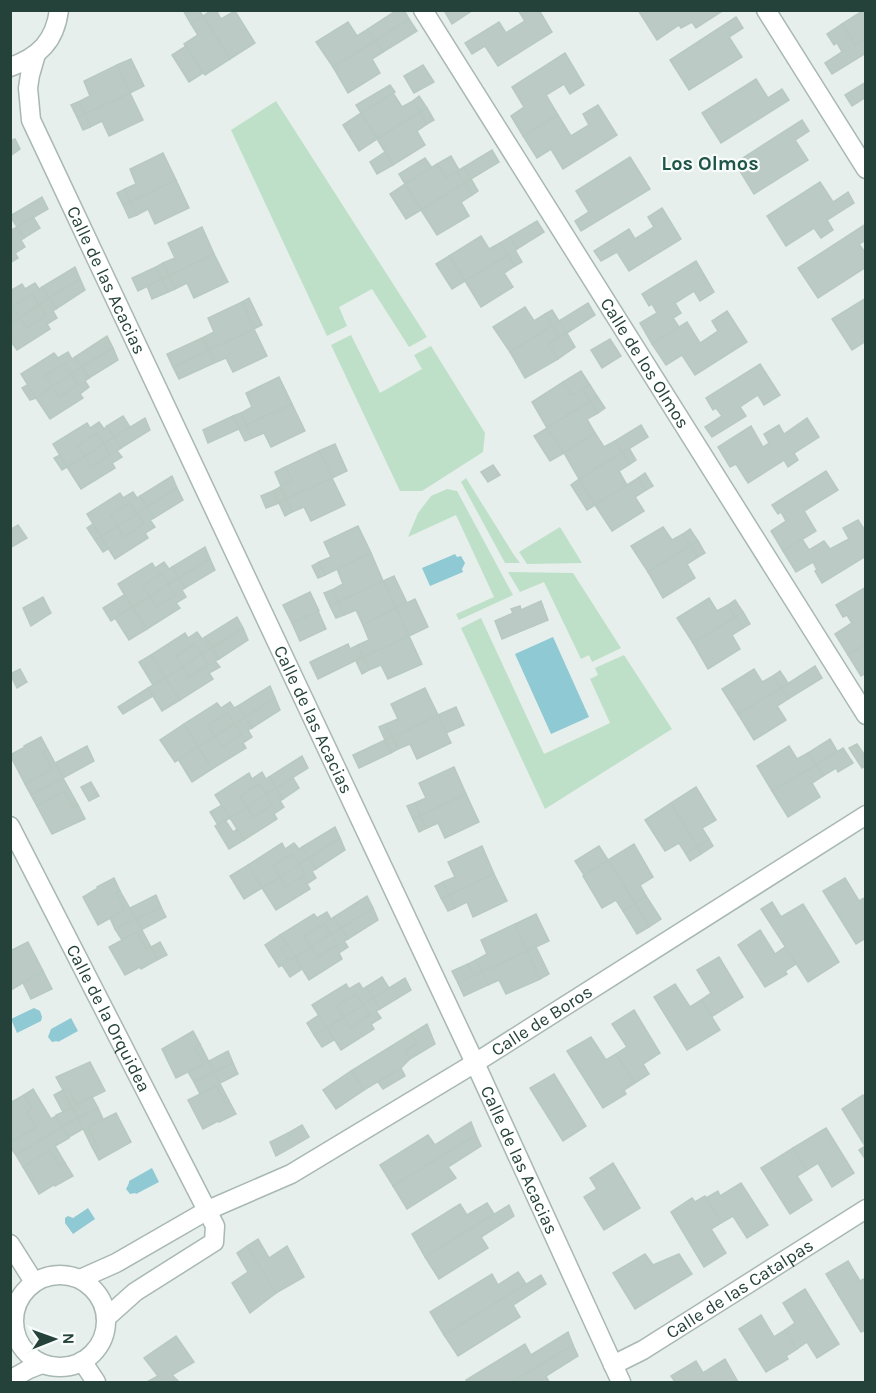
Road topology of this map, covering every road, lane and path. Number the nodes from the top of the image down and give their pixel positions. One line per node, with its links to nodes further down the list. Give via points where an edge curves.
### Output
1 (423, 10): 7 (street, Calle de los Olmos)
2 (766, 10): 6 (street)
3 (63, 15): 4 (street, via 46,45)
4 (36, 54): 5 (street); 10 (street, Calle de las Acacias, via 28,88 31,120)
5 (10, 67)
6 (866, 169)
7 (866, 716)
8 (866, 814): 10 (street, Calle de Boros)
9 (10, 826): 12 (street, Calle de la Orquidea)
10 (475, 1064): 12 (street, Calle de Boros, via 291,1174); 20 (street, Calle de las Acacias)
11 (866, 1209): 20 (street, Calle de las Catalpas)
12 (208, 1210): 14 (street, Calle de Boros); 17 (street, Calle de la Orquidea, via 215,1226 214,1242 135,1292)
13 (10, 1244): 15 (street)
14 (80, 1279): 15 (street, via 64,1274); 17 (street, via 93,1288)
15 (34, 1282): 16 (street, via 23,1292)
16 (12, 1317): 19 (street, via 19,1342)
17 (106, 1318): 18 (street, via 100,1343)
18 (82, 1361): 19 (street, via 61,1367); 22 (street)
19 (42, 1364): 21 (street)
20 (613, 1365): 23 (street, Calle de las Acacias)
21 (10, 1380)
22 (96, 1383)
23 (621, 1383)

